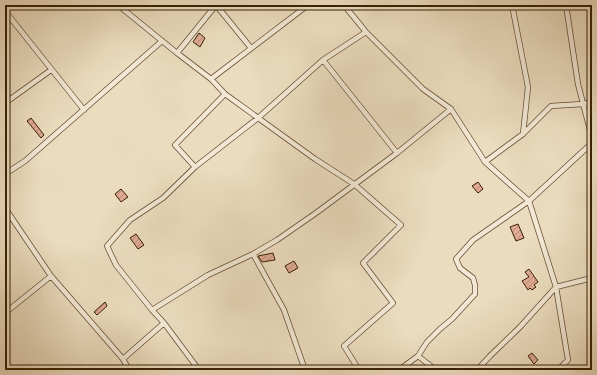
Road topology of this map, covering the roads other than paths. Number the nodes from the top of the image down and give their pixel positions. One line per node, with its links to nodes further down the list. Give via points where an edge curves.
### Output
1 (118, 5): 9 (street)
2 (216, 5): 10 (street); 11 (street)
3 (308, 5): 10 (street)
4 (512, 5): 22 (street, via 528,87)
5 (566, 5): 18 (street)
6 (346, 6): 8 (street)
7 (5, 11): 13 (street)
8 (366, 32): 12 (street); 19 (street, via 423,89)
9 (162, 41): 11 (street); 20 (street)
10 (251, 48): 14 (street)
11 (177, 54): 14 (street)
12 (322, 60): 21 (street); 25 (street)
13 (51, 70): 17 (street); 20 (street)
14 (211, 79): 15 (street)
15 (225, 94): 21 (street); 27 (street, via 175,145)
16 (592, 102): 18 (street)
17 (5, 103)
18 (583, 104): 22 (street, via 551,106); 23 (street)
19 (451, 109): 25 (street); 26 (street)
20 (84, 110): 28 (street, via 25,162)
21 (258, 118): 27 (street); 29 (street)
22 (523, 134): 26 (street)
23 (592, 138)
24 (592, 143): 30 (street)
25 (397, 153): 29 (street)
26 (485, 162): 30 (street)
27 (195, 167): 36 (street, via 163,198 130,220 107,246 116,265)
28 (5, 174)
29 (354, 184): 32 (street, via 277,240); 44 (street, via 401,225 363,263 393,304 344,346)
30 (529, 201): 35 (street); 39 (street, via 473,240 456,259 460,268 473,278 475,294 427,342)
31 (5, 208): 33 (street)
32 (253, 254): 36 (street, via 208,274); 43 (street, via 284,310)
33 (51, 276): 37 (street); 40 (street)
34 (592, 278): 35 (street)
35 (556, 287): 47 (street); 48 (street, via 568,360)
36 (152, 310): 38 (street)
37 (5, 313)
38 (164, 323): 40 (street); 42 (street)
39 (418, 356): 45 (street); 46 (street)
40 (123, 359): 41 (street)
41 (130, 370)
42 (199, 370)
43 (305, 370)
44 (359, 370)
45 (399, 370)
46 (436, 370)
47 (477, 370)
48 (558, 370)

